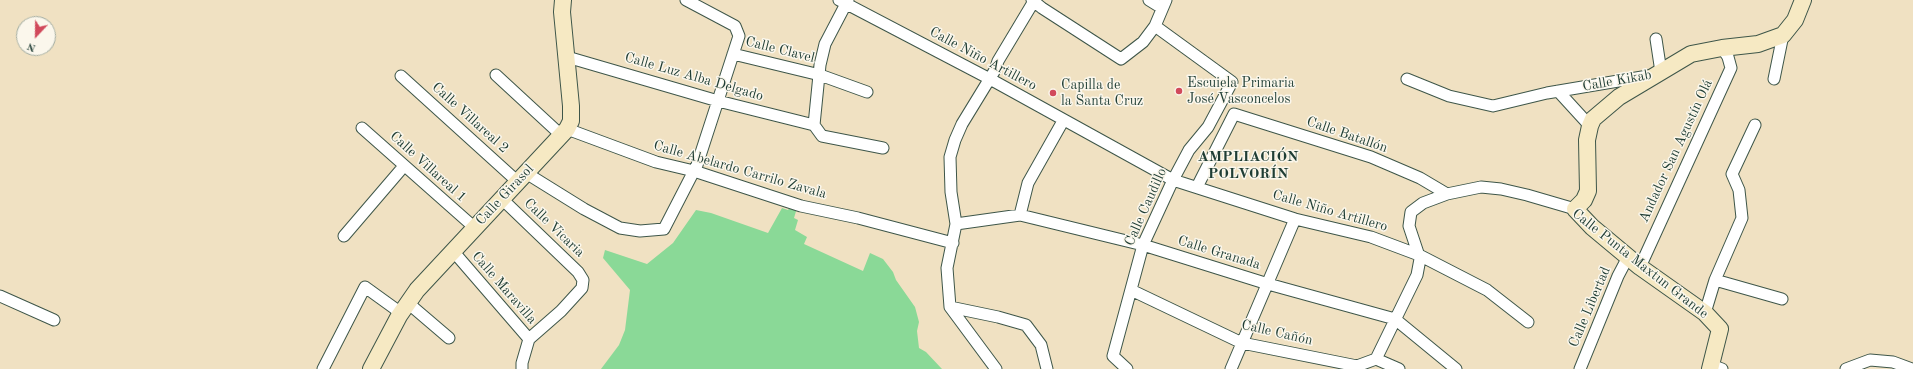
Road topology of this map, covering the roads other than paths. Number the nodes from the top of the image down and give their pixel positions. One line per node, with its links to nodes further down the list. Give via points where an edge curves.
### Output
1 (563, 0): 13 (street)
2 (686, 0): 12 (street, Calle Clavel, via 735,26 739,36)
3 (1149, 0): 7 (street)
4 (1803, 0): 9 (street, via 1795,20)
5 (844, 1): 16 (street, via 825,44); 18 (street, Calle Niño Artillero)
6 (1039, 2): 8 (street, via 1121,59 1143,42); 18 (street, via 998,61)
7 (1164, 4): 8 (street)
8 (1155, 26): 34 (street, Calle Caudillo, via 1232,82 1208,127 1189,150)
9 (1783, 35): 11 (street, Calle Kikab, via 1758,44); 20 (street)
10 (1656, 39): 14 (street)
11 (1722, 48): 14 (street, Calle Kikab, via 1691,54); 48 (street, Andador San Agustín Olá, via 1731,68)
12 (733, 54): 16 (street, Calle Clavel); 23 (street)
13 (567, 57): 23 (street, Calle Luz Alba Delgado); 29 (street, via 571,106 570,121)
14 (1659, 74): 21 (street, Calle Kikab); 27 (street, via 1619,97 1593,119)
15 (496, 75): 29 (street)
16 (820, 75): 22 (street, Calle Clavel); 25 (street)
17 (401, 76): 33 (street, Calle Villareal 2)
18 (990, 79): 24 (street, Calle Niño Artillero); 41 (street, via 962,124 950,157 951,192)
19 (1407, 79): 21 (street, Calle Kikab, via 1449,96 1493,106)
20 (1774, 79)
21 (1558, 91): 27 (street)
22 (867, 92)
23 (718, 101): 25 (street, Calle Luz Alba Delgado); 32 (street)
24 (1063, 120): 34 (street, Calle Niño Artillero); 39 (street, via 1028,183)
25 (814, 125): 30 (street, via 822,136)
26 (1755, 125): 49 (street, via 1732,174 1739,190 1742,218)
27 (1590, 126): 38 (street, via 1587,140 1588,191 1584,200)
28 (362, 128): 31 (street, Calle Villareal 1)
29 (564, 132): 32 (street, Calle Abelardo Carrilo Zavala, via 656,162); 33 (street, Calle Girasol)
30 (883, 148)
31 (404, 166): 42 (street, Calle Villareal 1); 43 (street)
32 (694, 171): 33 (street, Calle Villareal 2, via 664,229 640,231 620,228); 44 (street, Calle Abelardo Carrilo Zavala, via 801,206)
33 (522, 177): 37 (street, Calle Girasol)
34 (1173, 180): 35 (street, Calle Niño Artillero); 45 (street, Calle Caudillo)
35 (1197, 188): 36 (street, Calle Batallón, via 1234,114 1371,157 1420,178); 40 (street, Calle Niño Artillero)
36 (1447, 194): 38 (street, Calle Punta Maxtun Grande, via 1481,188 1501,189); 47 (street, Calle Punta Maxtun Grande, via 1423,203 1412,212 1409,226)
37 (502, 199): 42 (street, Calle Girasol); 61 (street, Calle Vicaria, via 578,272 583,280 582,288 561,311)
38 (1575, 209): 48 (street, Calle Punta Maxtun Grande, via 1592,227)
39 (1020, 215): 41 (street, Calle Granada); 45 (street, Calle Granada)
40 (1295, 219): 47 (street, Calle Niño Artillero, via 1371,237); 50 (street)
41 (956, 224): 44 (street)
42 (474, 228): 46 (street, Calle Girasol)
43 (344, 236)
44 (953, 243): 54 (street, via 947,268)
45 (1143, 245): 50 (street, Calle Granada); 51 (street, Calle Caudillo)
46 (453, 252): 55 (street, Calle Girasol, via 417,290); 61 (street, Calle Maravilla)
47 (1419, 255): 57 (street, via 1417,275); 59 (street, Calle Niño Artillero, via 1487,290)
48 (1634, 262): 56 (street, Calle Punta Maxtun Grande); 75 (street, Calle Libertad, via 1618,276)
49 (1715, 280): 53 (street); 56 (street)
50 (1268, 284): 57 (street, Calle Granada); 62 (street)
51 (1131, 290): 62 (street, Calle Cañón); 71 (street, Calle Caudillo, via 1113,356)
52 (0, 296): 58 (street)
53 (1782, 299)
54 (950, 307): 69 (street); 70 (street, via 1026,325 1041,345)
55 (405, 308): 60 (street); 66 (street, via 365,286); 67 (street, Calle Girasol)
56 (1705, 313): 65 (street, Calle Punta Maxtun Grande, via 1720,329)
57 (1395, 318): 63 (street); 74 (street, Calle Granada)
58 (54, 320)
59 (1528, 322)
60 (449, 338)
61 (529, 339): 68 (street, Calle Maravilla)
62 (1242, 343): 64 (street, Calle Cañón); 72 (street)
63 (1376, 359): 64 (street, Calle Cañón); 73 (street)
64 (1356, 367)
65 (1714, 368)
66 (323, 369)
67 (371, 369)
68 (522, 369)
69 (996, 369)
70 (1047, 369)
71 (1128, 369)
72 (1231, 369)
73 (1399, 369)
74 (1456, 369)
75 (1580, 369)
76 (1846, 369): 77 (street, via 1870,360 1893,362)
77 (1912, 369)

